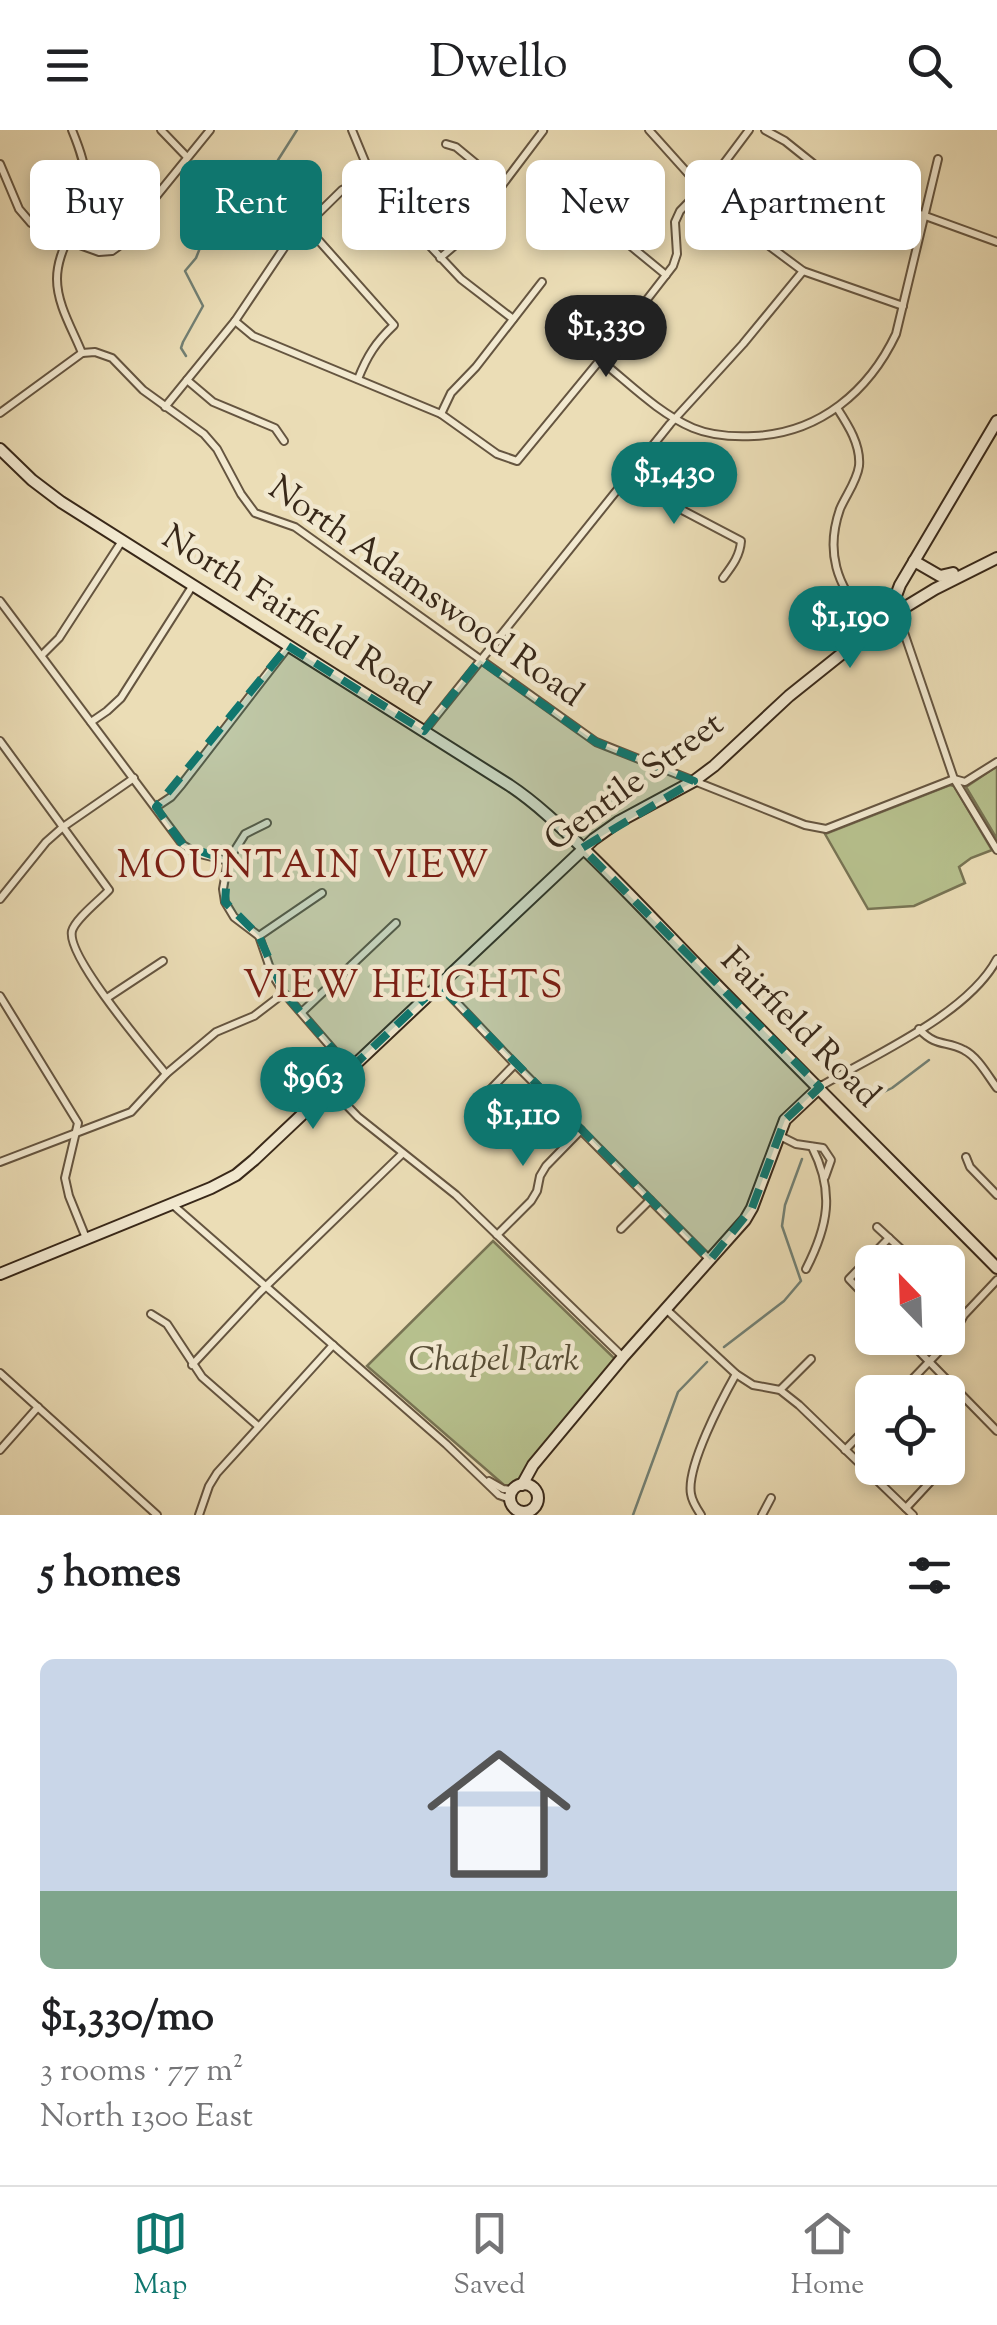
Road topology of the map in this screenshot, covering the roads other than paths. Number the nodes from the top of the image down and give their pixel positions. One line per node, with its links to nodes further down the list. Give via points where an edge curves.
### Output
1 (72, 130): 12 (street)
2 (161, 130): 10 (street)
3 (210, 130): 10 (street)
4 (352, 130): 13 (street)
5 (649, 130): 17 (street)
6 (748, 130): 15 (street)
7 (764, 130): 23 (street, via 840,185)
8 (542, 131): 18 (street)
9 (446, 144): 14 (street)
10 (188, 157): 20 (street)
11 (938, 159): 23 (street)
12 (84, 160)
13 (364, 160)
14 (472, 160)
15 (726, 160)
16 (0, 164): 24 (street)
17 (685, 170)
18 (506, 180)
19 (342, 190): 22 (street)
20 (160, 191)
21 (685, 206): 35 (street, via 675,222 677,254)
22 (322, 208)
23 (926, 218): 25 (street); 37 (street)
24 (30, 221)
25 (997, 242)
26 (322, 243): 43 (street, via 394,326 366,357)
27 (63, 250): 40 (street, via 57,286)
28 (283, 250): 39 (street)
29 (433, 250): 33 (street)
30 (449, 250): 33 (street)
31 (634, 250): 35 (street)
32 (773, 250): 34 (street)
33 (440, 258): 38 (street)
34 (802, 271): 37 (street); 48 (street)
35 (666, 276): 41 (street)
36 (542, 282): 38 (street)
37 (903, 306): 45 (street, via 886,355)
38 (513, 319): 47 (street)
39 (235, 321): 42 (street); 43 (street, via 254,336)
40 (82, 353): 44 (street, North Adamswood Road, via 112,358); 46 (street)
41 (600, 360): 47 (street, via 516,460); 48 (street)
42 (187, 380): 44 (street); 50 (street, via 212,402 275,428)
43 (358, 380): 47 (street)
44 (166, 408): 65 (street, North Adamswood Road, via 218,448 255,513 295,527)
45 (837, 408): 48 (street, via 767,436 719,435); 61 (street, via 853,432 859,466 836,524 835,562 839,581)
46 (0, 412)
47 (441, 414)
48 (676, 418): 52 (street)
49 (997, 421): 55 (main road)
50 (284, 441)
51 (0, 449): 53 (main road, North Fairfield Road, via 55,498)
52 (624, 480): 56 (street, via 741,541); 65 (street)
53 (122, 541): 57 (main road, North Fairfield Road); 64 (street)
54 (997, 558): 55 (main road, via 943,576); 60 (main road, Gentile Street)
55 (914, 561): 60 (main road, via 895,594)
56 (723, 578)
57 (193, 585): 63 (main road, North Fairfield Road); 66 (street, via 121,698)
58 (0, 600): 64 (street)
59 (876, 607): 61 (street)
60 (897, 611): 71 (street); 72 (main road, Gentile Street, via 816,672)
61 (865, 618): 62 (street)
62 (854, 628)
63 (288, 646): 67 (main road, North Fairfield Road); 73 (street, via 182,784)
64 (42, 655): 66 (street)
65 (480, 660): 67 (street); 72 (street, North Adamswood Road, via 596,742)
66 (91, 722): 70 (street)
67 (424, 731): 76 (main road, North Fairfield Road, via 514,788)
68 (0, 741): 75 (street)
69 (997, 762): 71 (street, North Adamswood Road, via 965,782)
70 (134, 778): 73 (street); 75 (street)
71 (954, 779): 72 (street, North Adamswood Road, via 826,829); 78 (street)
72 (694, 781): 77 (main road, Gentile Street)
73 (156, 807): 79 (street, via 183,845)
74 (268, 823): 79 (street, via 246,834)
75 (63, 827): 81 (street); 89 (street, via 109,890 72,931 78,955)
76 (563, 829): 77 (main road, Fairfield Road)
77 (583, 848): 86 (main road, Gentile Street); 96 (main road, Fairfield Road)
78 (997, 850)
79 (228, 862): 83 (street, via 224,902)
80 (322, 893): 83 (street)
81 (0, 899)
82 (396, 923): 90 (street)
83 (259, 936): 87 (street)
84 (997, 959): 91 (street, via 969,996)
85 (162, 962): 89 (street)
86 (439, 984): 92 (street); 93 (main road, Gentile Street)
87 (284, 994): 90 (street); 94 (street, via 216,1032)
88 (0, 996): 101 (street, via 78,1123)
89 (107, 998): 94 (street)
90 (302, 1012): 93 (street)
91 (919, 1029): 95 (street, via 939,1044 964,1050); 96 (street)
92 (515, 1064): 99 (street); 100 (street)
93 (350, 1069): 97 (main road, Gentile Street)
94 (166, 1074): 101 (street, via 131,1112)
95 (994, 1075): 98 (street)
96 (820, 1087): 102 (main road, via 784,1120); 117 (main road, Fairfield Road)
97 (330, 1088): 103 (street); 108 (main road, Gentile Street, via 240,1172)
98 (997, 1088)
99 (484, 1096)
100 (580, 1130): 107 (street); 111 (street, via 546,1166 531,1201)
101 (77, 1134): 105 (street); 113 (street, via 65,1178)
102 (779, 1135): 116 (main road, via 752,1208); 118 (street, via 812,1147 824,1179 823,1228)
103 (402, 1154): 111 (street); 121 (street)
104 (966, 1156): 106 (street)
105 (0, 1162)
106 (997, 1195)
107 (650, 1200): 110 (street); 116 (street)
108 (172, 1204): 113 (main road, Gentile Street); 121 (street)
109 (877, 1227): 112 (street)
110 (621, 1230)
111 (497, 1235): 126 (street)
112 (889, 1238): 114 (street); 115 (street)
113 (87, 1239): 119 (main road, Gentile Street)
114 (882, 1245)
115 (897, 1245)
116 (710, 1260): 122 (main road)
117 (997, 1268)
118 (806, 1269)
119 (0, 1274)
120 (997, 1280): 128 (street)
121 (267, 1285): 124 (street); 129 (street)
122 (666, 1309): 126 (main road); 131 (street)
123 (150, 1314): 129 (street, via 167,1324)
124 (334, 1345): 135 (street); 143 (street, via 499,1495)
125 (923, 1355): 128 (street)
126 (624, 1358): 140 (main road)
127 (810, 1359): 133 (street)
128 (930, 1362): 132 (street); 136 (street)
129 (192, 1365): 135 (street)
130 (0, 1373): 134 (street)
131 (736, 1374): 133 (street); 149 (street, via 691,1478 690,1494)
132 (917, 1375)
133 (780, 1390): 139 (street)
134 (38, 1407): 138 (street); 147 (street)
135 (258, 1426): 148 (street, via 209,1486)
136 (997, 1430)
137 (855, 1440): 139 (street)
138 (0, 1450)
139 (846, 1450): 145 (street)
140 (540, 1457): 142 (main road); 143 (main road)
141 (927, 1485): 145 (street)
142 (535, 1489): 143 (main road); 146 (main road)
143 (515, 1491): 146 (main road, via 514,1509)
144 (771, 1498): 150 (street)
145 (906, 1508): 151 (street)
146 (532, 1513)
147 (157, 1515)
148 (199, 1515)
149 (701, 1515)
150 (762, 1515)
151 (913, 1515)

